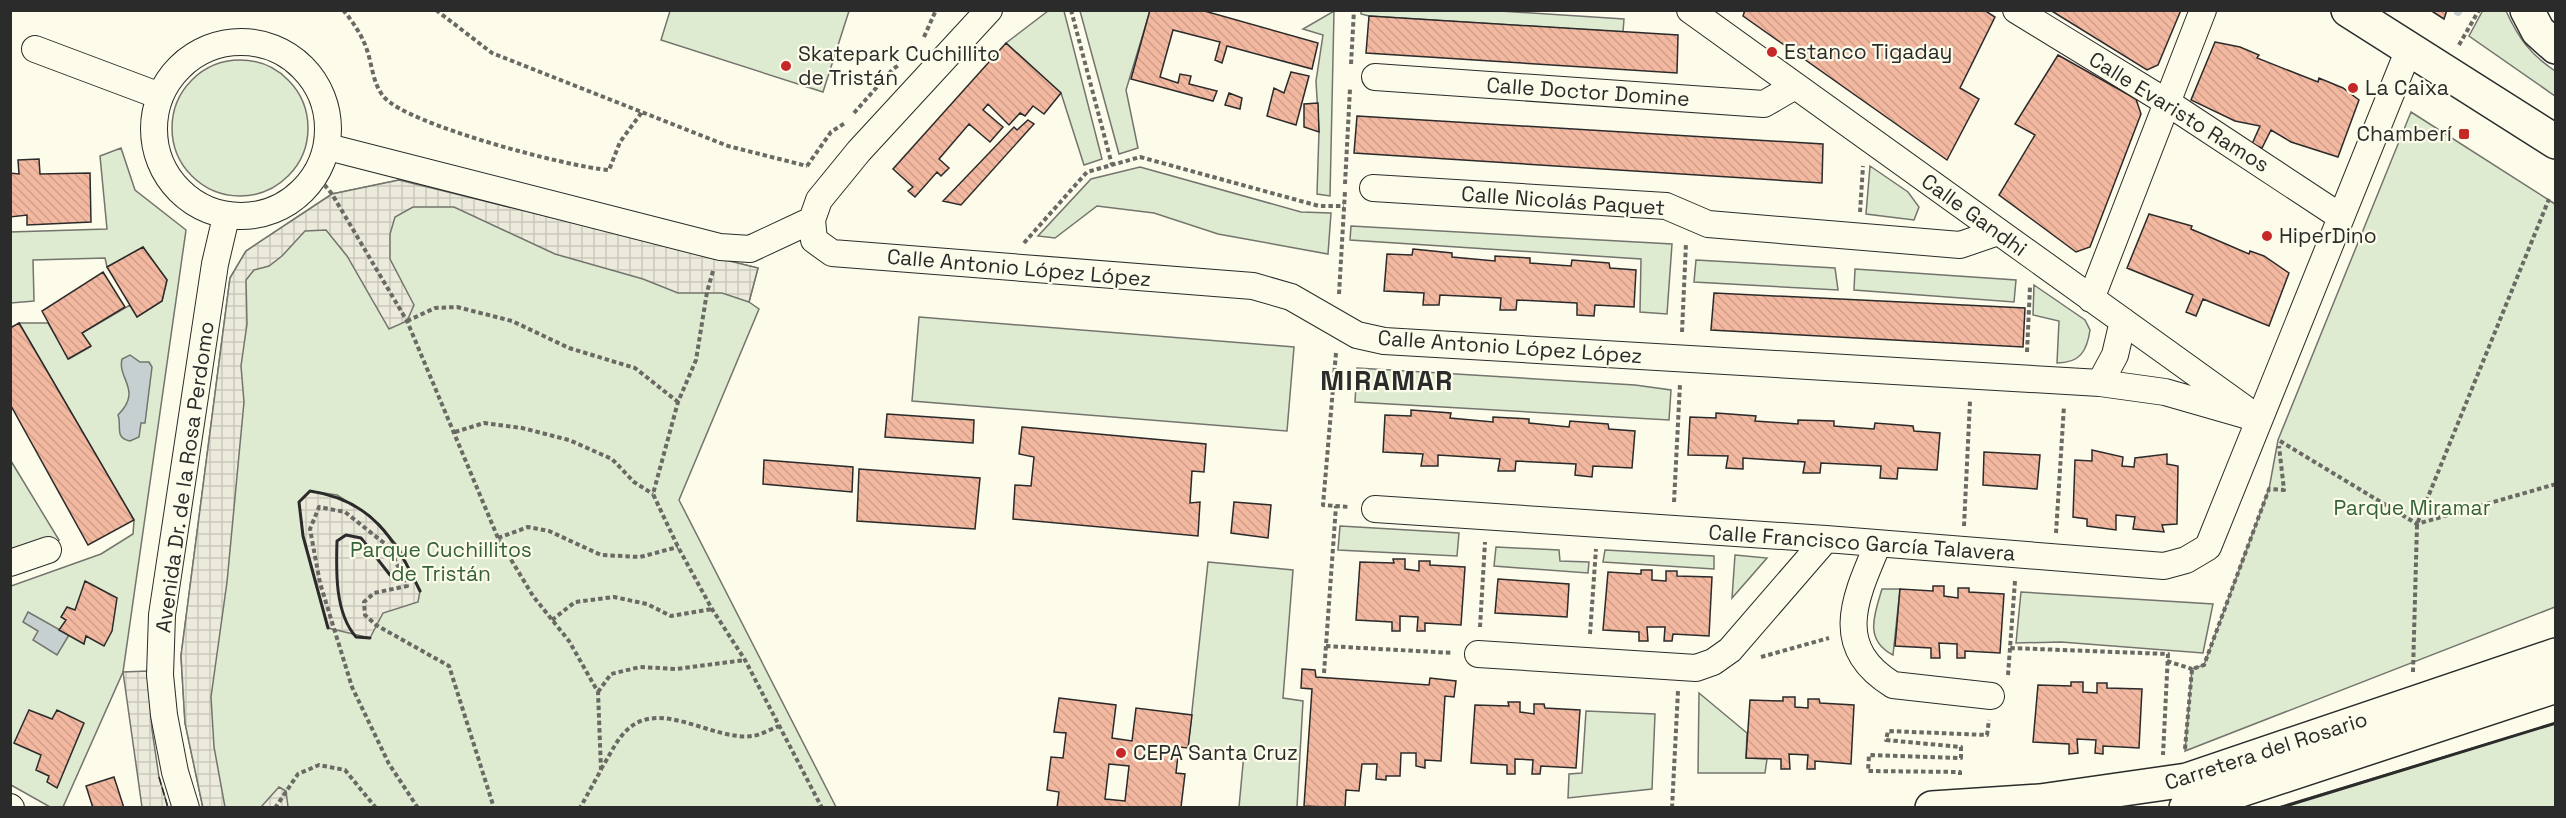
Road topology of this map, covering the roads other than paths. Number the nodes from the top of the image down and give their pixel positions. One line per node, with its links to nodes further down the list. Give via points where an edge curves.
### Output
1 (989, 10): 19 (street, via 859,151 819,200)
2 (2016, 10): 13 (street, Calle Evaristo Ramos)
3 (2203, 10): 13 (street)
4 (2348, 10): 9 (main road)
5 (2527, 10): 7 (main road, via 2538,31)
6 (1703, 14): 11 (street, Calle Gandhi)
7 (2556, 47)
8 (35, 49): 12 (street)
9 (2409, 49): 14 (main road); 18 (street, Calle Francisco García Talavera)
10 (1363, 76): 11 (street, Calle Doctor Domine, via 1764,104)
11 (1795, 86): 20 (street, Calle Gandhi)
12 (160, 96): 15 (street, via 178,64 216,42 255,39 295,59 324,99); 17 (street, via 152,133 165,175 189,202)
13 (2168, 103): 18 (street, Calle Evaristo Ramos); 21 (street)
14 (2556, 142)
15 (328, 147): 17 (street, via 308,188 269,213); 19 (street, via 720,248 750,249)
16 (1373, 188): 20 (street, Calle Nicolás Paquet, via 1666,206 1708,224 1960,245)
17 (226, 217): 38 (street, Avenida Dr. de la Rosa Perdomo, via 215,264 162,615 160,675 165,716)
18 (2341, 217): 26 (street, Calle Francisco García Talavera)
19 (812, 220): 24 (street, Calle Antonio López López, via 814,240 832,253 1253,286 1291,297 1357,335 1384,341)
20 (1998, 232): 21 (street, Calle Gandhi)
21 (2091, 299): 22 (street, Calle Gandhi)
22 (2123, 321): 23 (street, Calle Gandhi); 24 (street, via 2115,355)
23 (2180, 362): 25 (street); 26 (street, Calle Gandhi)
24 (2100, 383): 25 (street, Calle Antonio López López)
25 (2165, 392): 26 (street, Calle Antonio López López)
26 (2259, 419): 29 (street, Calle Francisco García Talavera, via 2208,547 2186,560 2164,566)
27 (1375, 509): 28 (street, Calle Francisco García Talavera)
28 (1826, 539): 29 (street, Calle Francisco García Talavera); 32 (street, via 1730,650 1696,668)
29 (1878, 544): 35 (street, via 1856,595 1853,631 1857,648 1881,678 1893,686)
30 (48, 550): 31 (street)
31 (10, 563)
32 (1478, 654)
33 (2556, 655): 36 (main road, Carretera del Rosario)
34 (2556, 686): 36 (main road, Carretera del Rosario)
35 (1991, 696)
36 (2178, 791): 37 (main road, Carretera del Rosario)
37 (2076, 802): 39 (main road, Carretera del Rosario)
38 (186, 807)
39 (1947, 807)

